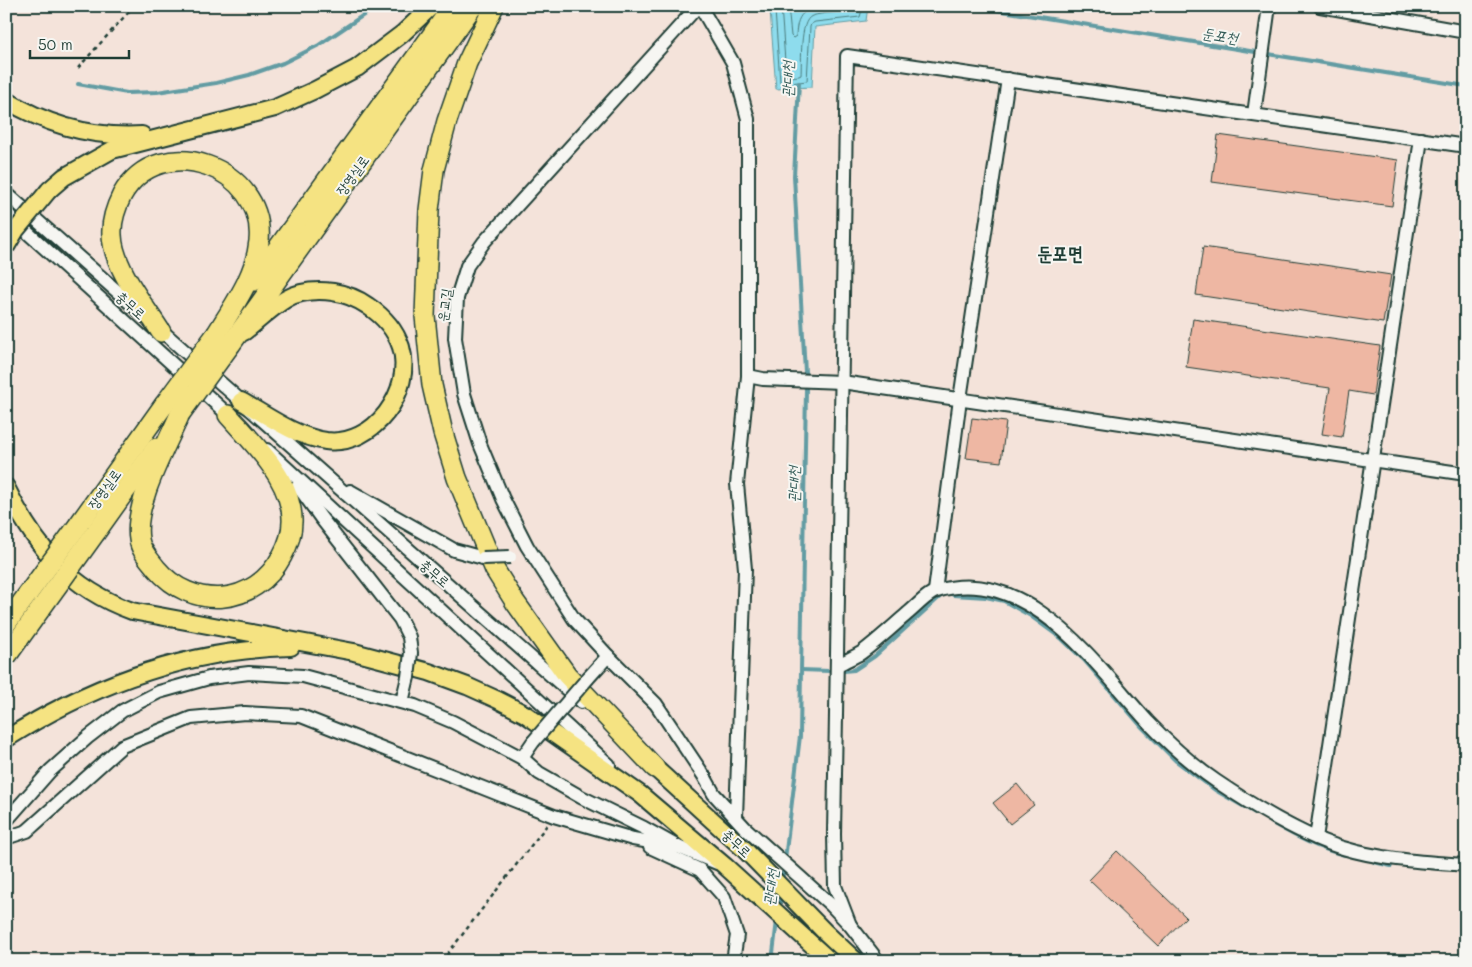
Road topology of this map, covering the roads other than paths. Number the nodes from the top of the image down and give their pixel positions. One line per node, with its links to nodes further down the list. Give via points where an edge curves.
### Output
1 (432, 6): 12 (main road, via 357,68 315,90 275,108)
2 (453, 6): 19 (highway, 장영실로)
3 (473, 6): 19 (highway, 장영실로)
4 (494, 6): 41 (highway, via 467,63 434,170 429,210 425,316 432,384 457,478 495,570 567,675)
5 (699, 6): 20 (street, via 733,63 748,119); 31 (street, 운교길, via 484,242 467,266 457,298 455,338 464,394 480,444)
6 (1269, 6): 11 (street)
7 (1320, 6): 8 (street)
8 (1466, 32)
9 (1008, 79): 11 (street); 21 (street, via 847,56); 22 (street)
10 (6, 100): 12 (main road, via 51,122 93,134 136,136)
11 (1255, 108): 13 (street)
12 (189, 129): 17 (main road, bridge, via 112,150 64,177 49,190)
13 (1422, 139): 14 (street); 26 (street)
14 (1466, 146)
15 (6, 193): 18 (street, 충무로)
16 (6, 213): 25 (street, 충무로)
17 (6, 247)
18 (161, 332): 19 (highway, via 121,266 114,247 112,224 125,190 141,173 163,163 184,160 209,166 230,177 245,192 260,228 251,273); 23 (street, 충무로)
19 (224, 338): 23 (main road, via 286,298 307,292 338,293 357,299 383,318 396,335 403,356 401,382 390,407 372,428 349,440 336,442 295,432); 24 (highway, bridge)
20 (748, 376): 21 (street); 43 (street, via 738,484 745,569)
21 (838, 382): 22 (street); 37 (street)
22 (960, 399): 26 (street); 32 (street)
23 (241, 401): 29 (street, 충무로)
24 (172, 410): 25 (highway, via 139,511 139,540 150,561 168,580 190,594 203,597 230,597 258,585 285,551 290,536 291,508 278,478); 33 (highway, 장영실로, bridge, via 79,524); 36 (highway, 장영실로, bridge, via 96,532)
25 (228, 415): 27 (street, 충무로)
26 (1374, 460): 28 (street); 46 (street)
27 (284, 465): 38 (street, bridge, via 400,619 409,637 411,653); 42 (street, 충무로)
28 (1466, 474)
29 (325, 476): 31 (street, bridge, via 454,550 483,558 510,556); 41 (street, 충무로)
30 (6, 488): 34 (main road, via 28,528 49,556 77,582 113,604 132,612)
31 (527, 546): 35 (street, 운교길, via 574,619)
32 (935, 591): 37 (street, via 861,652); 46 (street, via 964,586 988,589 1007,593 1029,605 1079,644 1182,756 1217,782)
33 (6, 624)
34 (354, 652): 39 (main road, via 289,647 255,649 163,666 97,690); 42 (main road, via 428,672 498,700 525,714)
35 (608, 656): 40 (street, bridge); 43 (street, 운교길, via 656,704 714,794)
36 (6, 657)
37 (838, 665): 51 (street, via 835,886)
38 (402, 702): 40 (street, via 453,722); 44 (street, via 303,676 249,673 209,678 159,692 122,711 87,738 50,771)
39 (6, 738)
40 (522, 758): 48 (street, via 539,773 581,797)
41 (655, 768): 54 (main road, 충무로, via 745,850)
42 (640, 794): 50 (main road, 충무로)
43 (736, 817): 51 (street, 운교길)
44 (6, 821)
45 (6, 838): 47 (street, via 27,831 122,746 191,718 245,713 301,716 554,816)
46 (1316, 838): 49 (street, via 1343,849 1401,860)
47 (633, 839): 48 (street); 53 (street, via 700,870 724,897 737,935)
48 (678, 847): 50 (street)
49 (1466, 865)
50 (724, 866): 52 (main road, 충무로)
51 (850, 925): 55 (street)
52 (825, 956)
53 (733, 961)
54 (856, 961)
55 (878, 961)

